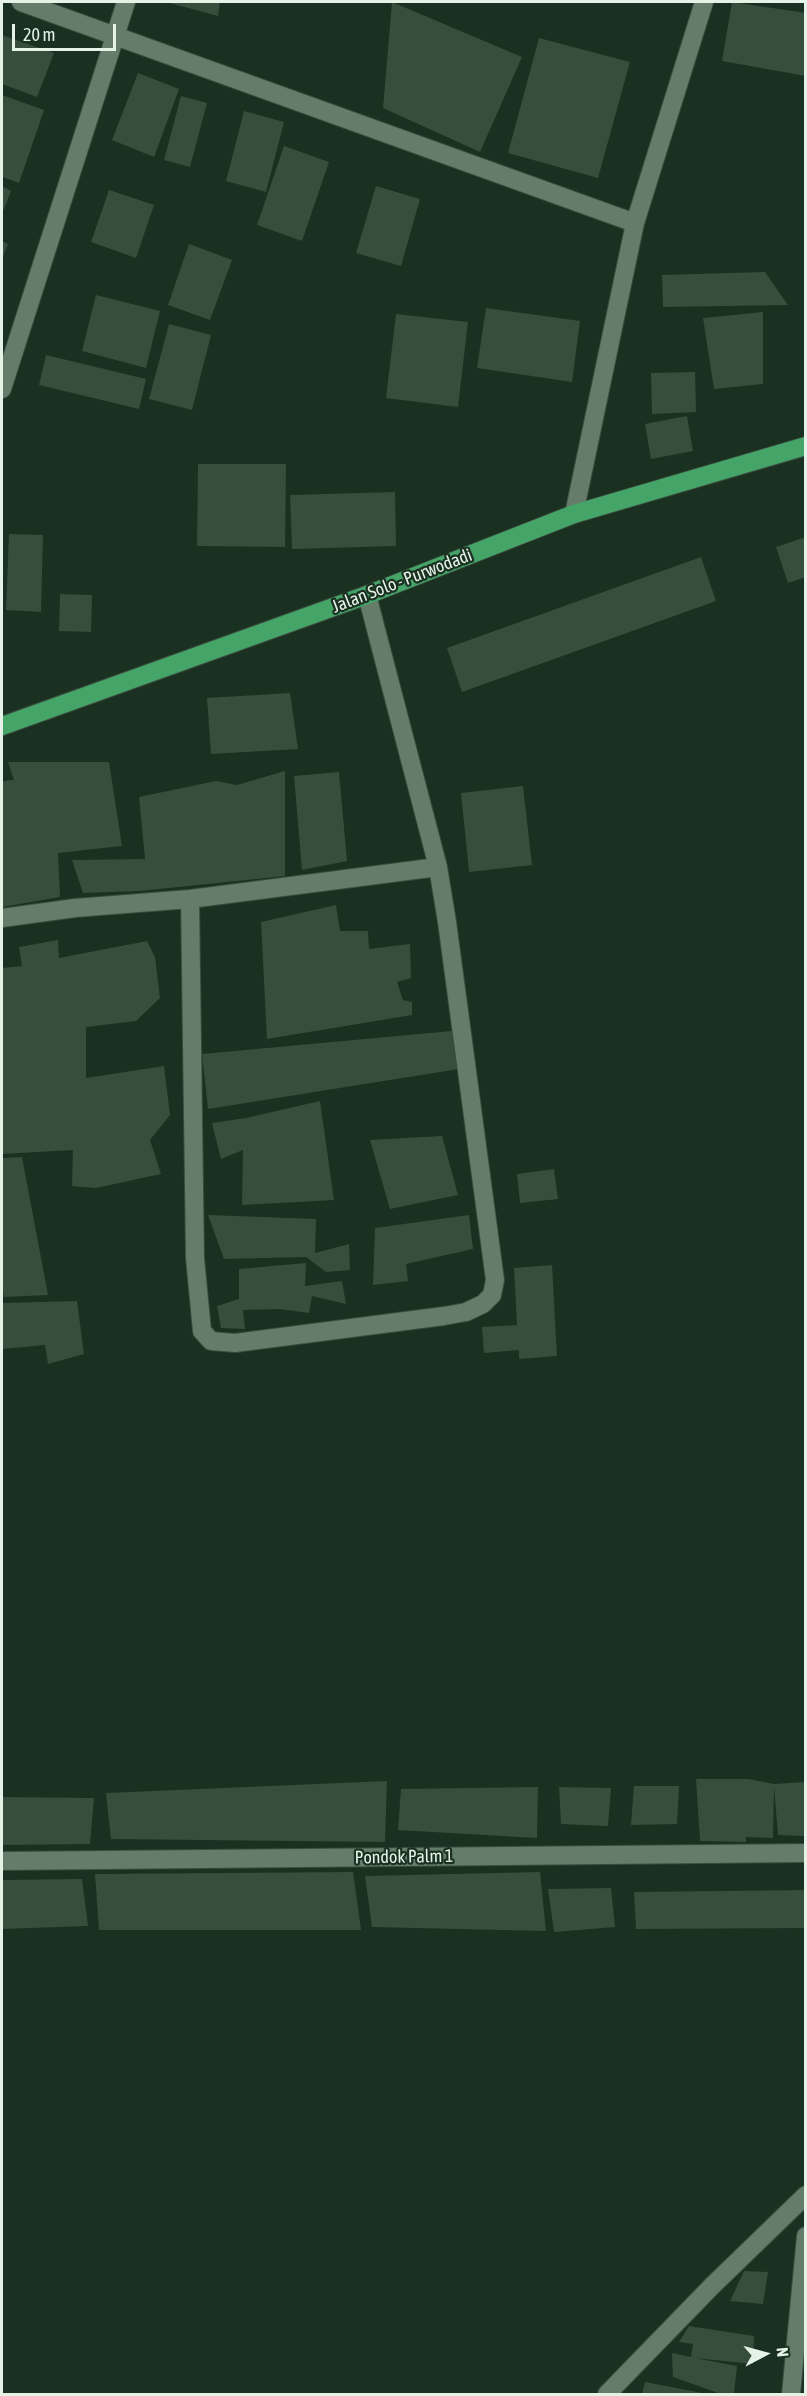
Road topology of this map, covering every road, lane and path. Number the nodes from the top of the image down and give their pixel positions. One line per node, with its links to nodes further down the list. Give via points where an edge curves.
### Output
1 (21, 2): 4 (street)
2 (126, 2): 4 (street)
3 (704, 2): 5 (street)
4 (115, 34): 5 (street); 6 (street)
5 (635, 223): 8 (street)
6 (2, 389)
7 (806, 446): 8 (main road, Jalan Solo - Purwodadi)
8 (574, 514): 9 (main road, Jalan Solo - Purwodadi)
9 (367, 595): 10 (main road, Jalan Solo - Purwodadi); 11 (street)
10 (2, 726)
11 (438, 867): 12 (street); 12 (street, via 495,1280 492,1295 466,1312 235,1343 212,1341 202,1331 195,1258)
12 (190, 898): 13 (street)
13 (2, 918)
14 (806, 1853): 15 (street, Pondok Palm 1)
15 (2, 1861)
16 (806, 2195): 18 (street)
17 (806, 2236): 19 (street)
18 (607, 2394)
19 (791, 2394)

